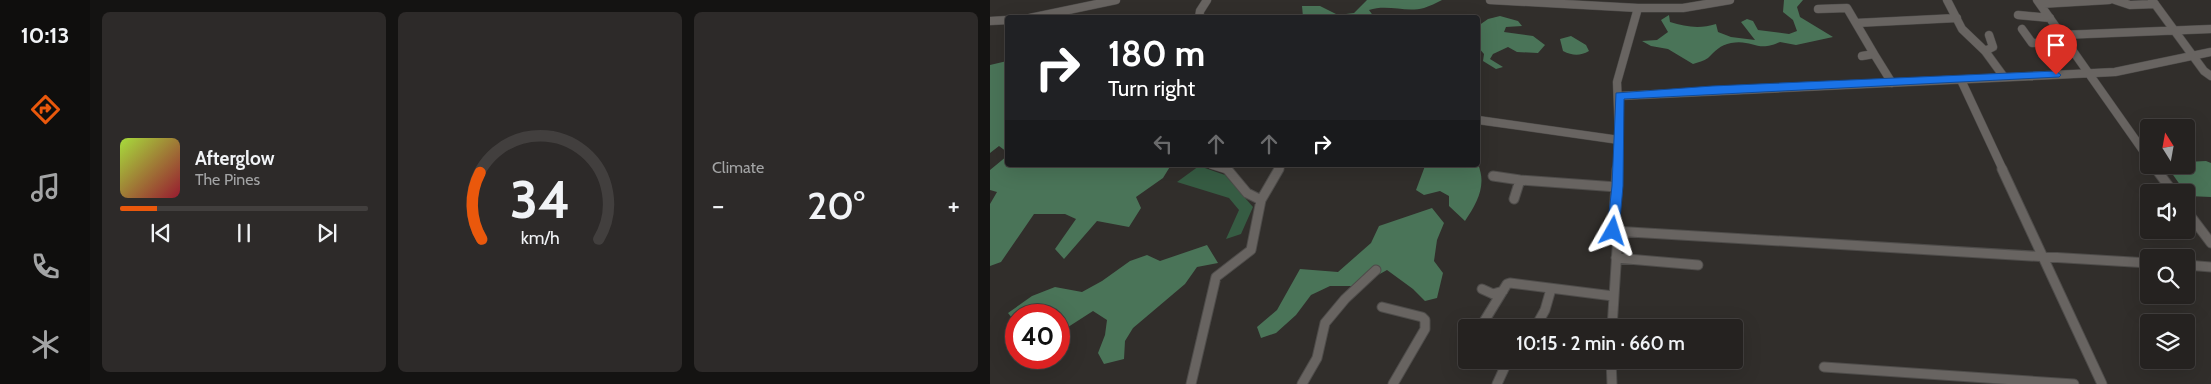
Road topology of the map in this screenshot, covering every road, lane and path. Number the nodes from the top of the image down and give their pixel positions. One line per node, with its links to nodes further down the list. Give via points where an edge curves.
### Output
1 (1116, 0): 13 (street)
2 (1207, 0): 14 (street)
3 (1490, 0): 10 (street)
4 (1730, 0): 11 (street, via 1683,8)
5 (1947, 0): 16 (street)
6 (2109, 0): 8 (street)
7 (2115, 0): 9 (street, via 2130,5)
8 (2039, 2): 17 (street)
9 (2153, 2): 23 (street)
10 (1627, 4): 11 (street)
11 (1638, 8): 36 (street, via 1620,68)
12 (1818, 9): 20 (street, via 1846,8)
13 (1047, 15)
14 (1199, 15)
15 (2018, 15): 17 (street)
16 (1957, 18): 20 (street); 26 (street, via 1962,29)
17 (2050, 18): 25 (street)
18 (1005, 20): 19 (street)
19 (990, 21)
20 (1856, 23): 28 (street)
21 (2022, 29): 25 (street, via 2032,43)
22 (2211, 29): 23 (street)
23 (2174, 31): 25 (street); 30 (street)
24 (1990, 35): 26 (street, via 1994,47)
25 (2064, 38): 31 (street)
26 (1985, 51): 33 (street)
27 (2211, 52): 30 (street)
28 (1874, 54): 29 (street); 35 (street)
29 (1862, 56)
30 (2194, 56): 31 (street, via 2115,72); 32 (street)
31 (2088, 74): 33 (street); 39 (street)
32 (2211, 76)
33 (2004, 77): 34 (street)
34 (1961, 80): 35 (street); 50 (street)
35 (1892, 83): 36 (street)
36 (1619, 96): 38 (street)
37 (1480, 120): 38 (street)
38 (1619, 140): 44 (street)
39 (2140, 146)
40 (1218, 167): 46 (street, via 1227,170 1247,193)
41 (1281, 167): 46 (street)
42 (1493, 176): 43 (street)
43 (1520, 180): 44 (street); 45 (street)
44 (1617, 186): 48 (street)
45 (1514, 199)
46 (1261, 200): 68 (street, via 1251,250 1216,277)
47 (2195, 222): 49 (street)
48 (1613, 231): 50 (street); 51 (street, via 1618,234)
49 (2211, 242)
50 (2043, 257): 52 (street); 74 (street)
51 (1616, 258): 53 (street); 60 (street)
52 (2140, 262)
53 (1698, 265)
54 (2195, 266): 55 (street)
55 (2211, 267)
56 (1376, 270): 69 (street, via 1325,323 1317,358)
57 (1551, 289): 59 (street, via 1510,283); 60 (street); 63 (street)
58 (1482, 290): 59 (street, via 1493,294)
59 (1503, 291): 62 (street)
60 (1613, 296): 64 (street)
61 (1382, 307): 70 (street, via 1422,317 1426,324)
62 (1486, 319)
63 (1541, 319)
64 (1612, 319)
65 (1824, 367): 73 (street)
66 (1504, 369): 71 (street)
67 (1611, 369): 72 (street)
68 (1191, 384)
69 (1302, 384)
70 (1393, 384)
71 (1497, 384)
72 (1612, 384)
73 (2074, 384)
74 (2102, 384)

